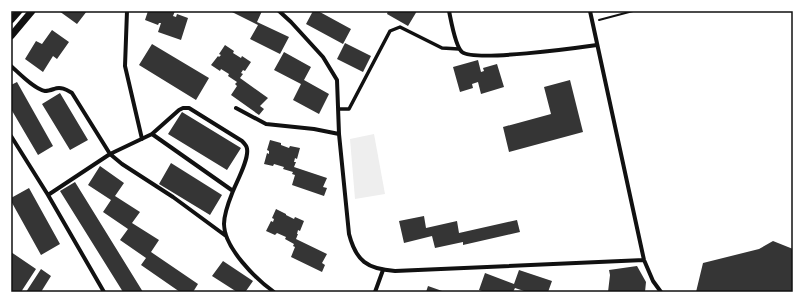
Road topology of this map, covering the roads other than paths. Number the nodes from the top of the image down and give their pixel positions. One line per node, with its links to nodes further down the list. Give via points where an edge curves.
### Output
1 (19, 11): 7 (main road)
2 (32, 11): 8 (main road)
3 (127, 11): 17 (street, via 124,66)
4 (279, 11): 13 (street, via 323,57 332,71 337,80)
5 (449, 11): 10 (street)
6 (590, 11): 9 (street)
7 (11, 20)
8 (11, 36)
9 (597, 45): 10 (street, via 506,55 467,54); 22 (street)
10 (459, 49): 13 (street, via 442,48 400,27 390,31 349,109)
11 (11, 66): 18 (street, via 36,87 49,91 63,88 72,93)
12 (236, 108): 15 (street, via 266,124)
13 (339, 109): 15 (street)
14 (152, 134): 17 (street); 19 (street); 19 (street, via 179,110 189,108 242,141 247,149 247,157)
15 (339, 134): 23 (street, via 352,246 364,262)
16 (11, 136): 20 (street)
17 (142, 139): 18 (street)
18 (110, 154): 20 (street); 21 (street)
19 (233, 191): 21 (street, via 224,224)
20 (48, 195): 24 (street)
21 (226, 236): 25 (street, via 250,272)
22 (644, 260): 23 (street); 27 (street)
23 (383, 270): 26 (street)
24 (104, 292)
25 (274, 292)
26 (375, 292)
27 (661, 292)

